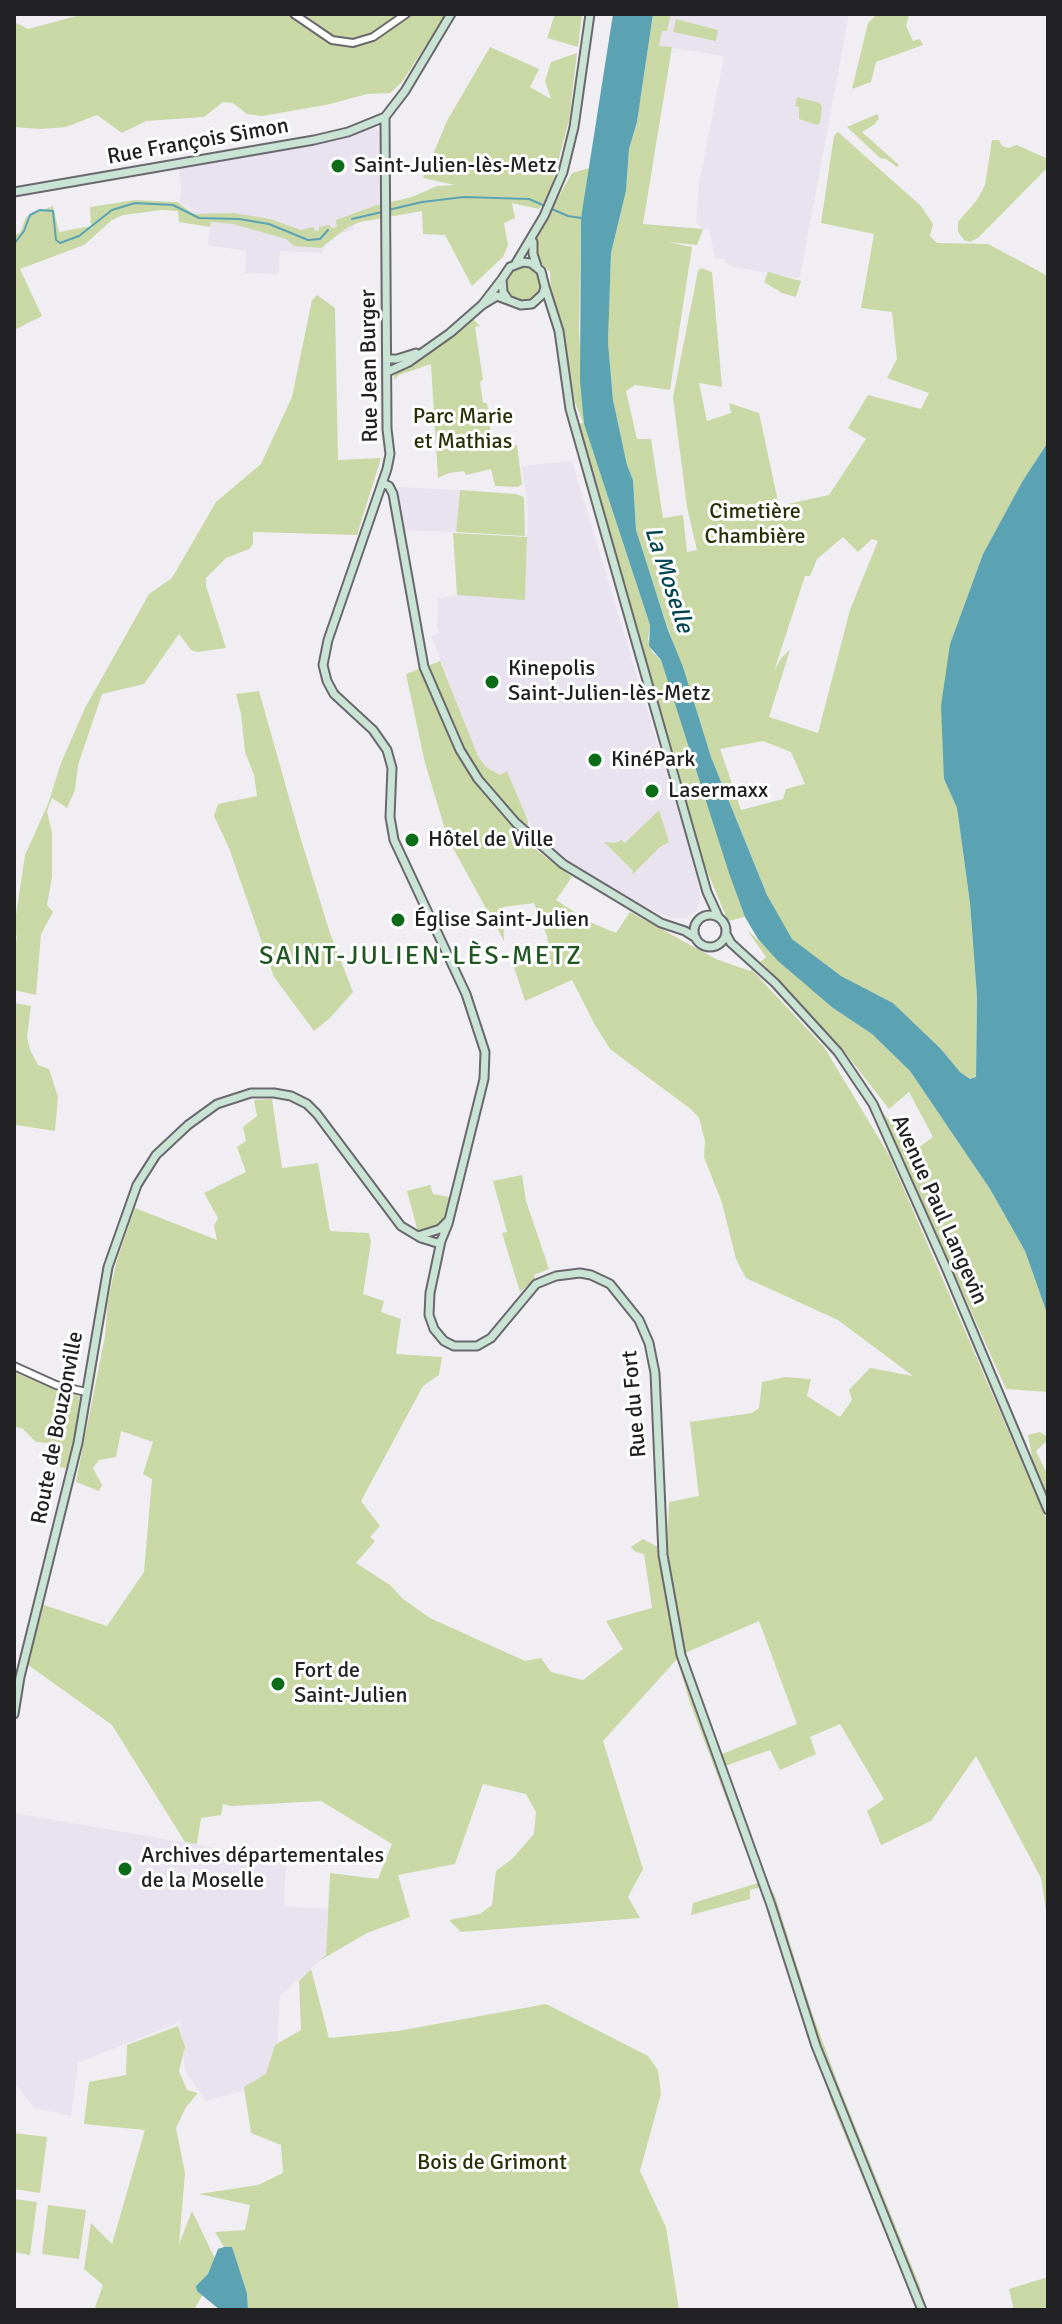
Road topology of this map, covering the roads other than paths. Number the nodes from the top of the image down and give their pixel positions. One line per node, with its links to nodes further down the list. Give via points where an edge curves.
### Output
1 (294, 14): 2 (street, via 324,36 353,43 373,37)
2 (406, 14)
3 (451, 14): 5 (main road)
4 (589, 15): 7 (main road, via 563,172)
5 (385, 117): 6 (main road, Rue François Simon, via 314,140); 17 (main road, Rue Jean Burger)
6 (14, 192)
7 (534, 235): 8 (main road); 9 (main road)
8 (516, 263): 9 (main road); 10 (main road)
9 (537, 266): 11 (main road)
10 (502, 279): 12 (main road); 14 (main road)
11 (545, 287): 13 (main road); 15 (main road)
12 (507, 298): 13 (main road); 14 (main road, via 497,296)
13 (532, 304): 15 (main road, via 548,311)
14 (482, 305): 16 (main road)
15 (558, 326): 20 (main road, via 570,409)
16 (429, 348): 17 (main road); 18 (main road)
17 (387, 359): 18 (main road, Rue Jean Burger)
18 (387, 372): 19 (main road, Rue Jean Burger, via 390,454)
19 (382, 483): 23 (main road, via 393,494 424,667 469,765 516,823 551,855); 28 (main road, Rue Jean Burger, via 323,665 334,694 387,750 394,840 466,994 485,1052 484,1079 449,1219)
20 (707, 892): 21 (main road); 22 (main road)
21 (718, 916): 22 (main road); 24 (main road)
22 (700, 919): 23 (main road); 25 (main road)
23 (673, 928): 25 (main road)
24 (726, 934): 26 (main road); 27 (main road, Avenue Paul Langevin)
25 (696, 938): 26 (main road, via 703,945)
26 (718, 945): 27 (main road, Avenue Paul Langevin)
27 (746, 956): 31 (main road, Avenue Paul Langevin, via 838,1052 873,1104)
28 (437, 1240): 30 (main road, Route de Bouzonville, via 418,1236 390,1215 317,1114 300,1100 251,1093 207,1110 156,1155 137,1185 108,1267); 35 (main road, Rue du Fort, via 429,1315 437,1334 454,1346 484,1343 529,1291 556,1276 580,1273 602,1279 628,1303 645,1331 654,1364 662,1538 674,1625 816,2046)
29 (14, 1366): 30 (street)
30 (86, 1392): 32 (main road, Route de Bouzonville, via 70,1482)
31 (1048, 1510)
32 (19, 1680): 33 (main road, Route de Bouzonville); 34 (main road, Route de Bouzonville)
33 (14, 1689)
34 (14, 1714)
35 (922, 2310)

